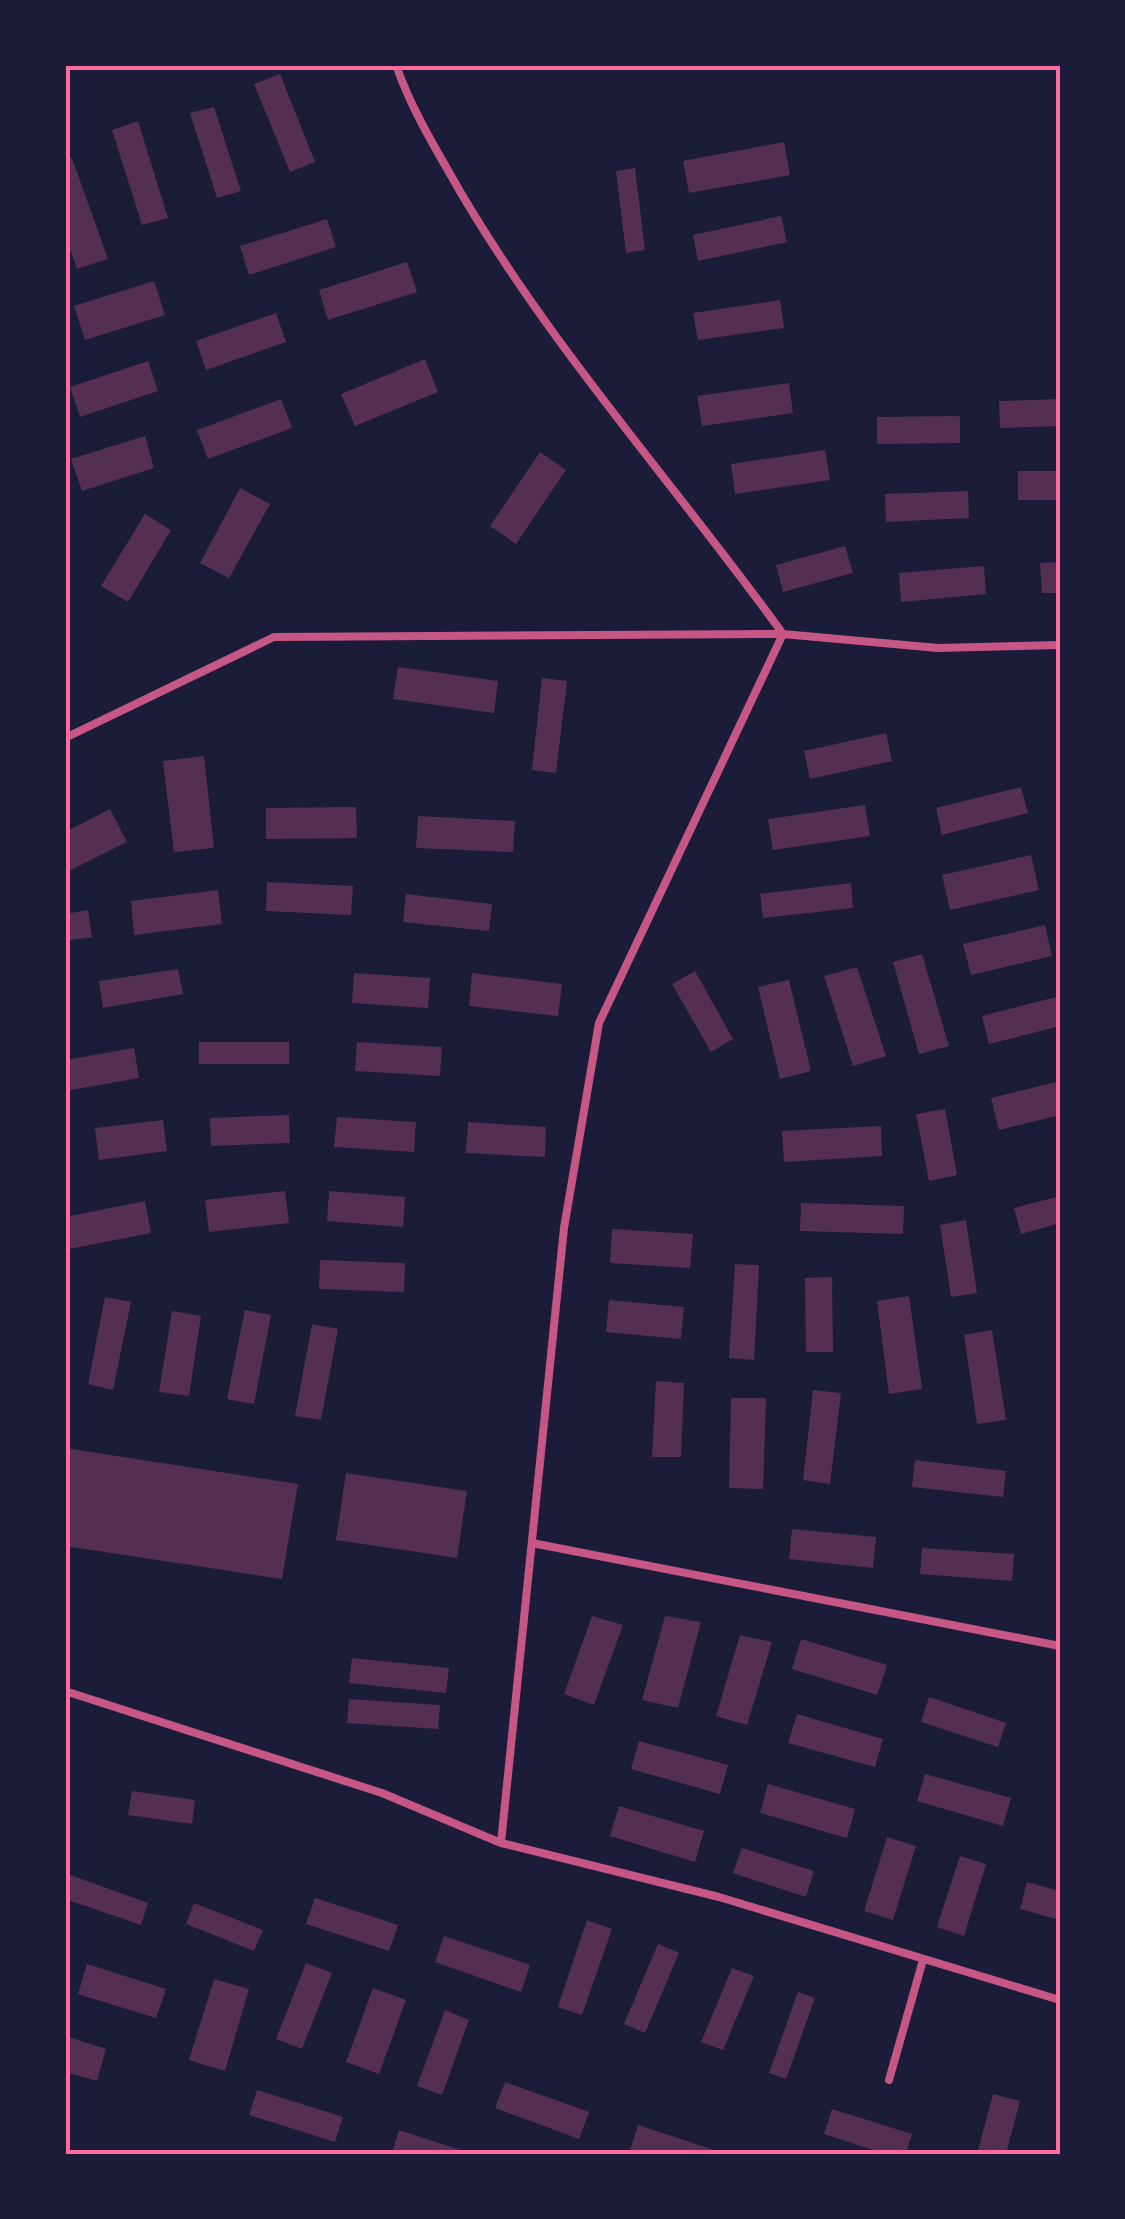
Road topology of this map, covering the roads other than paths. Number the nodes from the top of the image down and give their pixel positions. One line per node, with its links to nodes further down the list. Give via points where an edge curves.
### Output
1 (396, 65): 2 (lane, via 409,102 499,258 610,415 714,538)
2 (783, 634): 3 (lane, via 938,648); 4 (lane, via 274,637); 5 (lane, via 599,1022 564,1228)
3 (1060, 645)
4 (65, 738)
5 (532, 1543): 6 (lane); 8 (lane)
6 (1060, 1646)
7 (65, 1690): 8 (lane, via 382,1793)
8 (501, 1844): 9 (lane, via 719,1897)
9 (922, 1960): 10 (lane); 11 (lane)
10 (1060, 2000)
11 (889, 2080)

